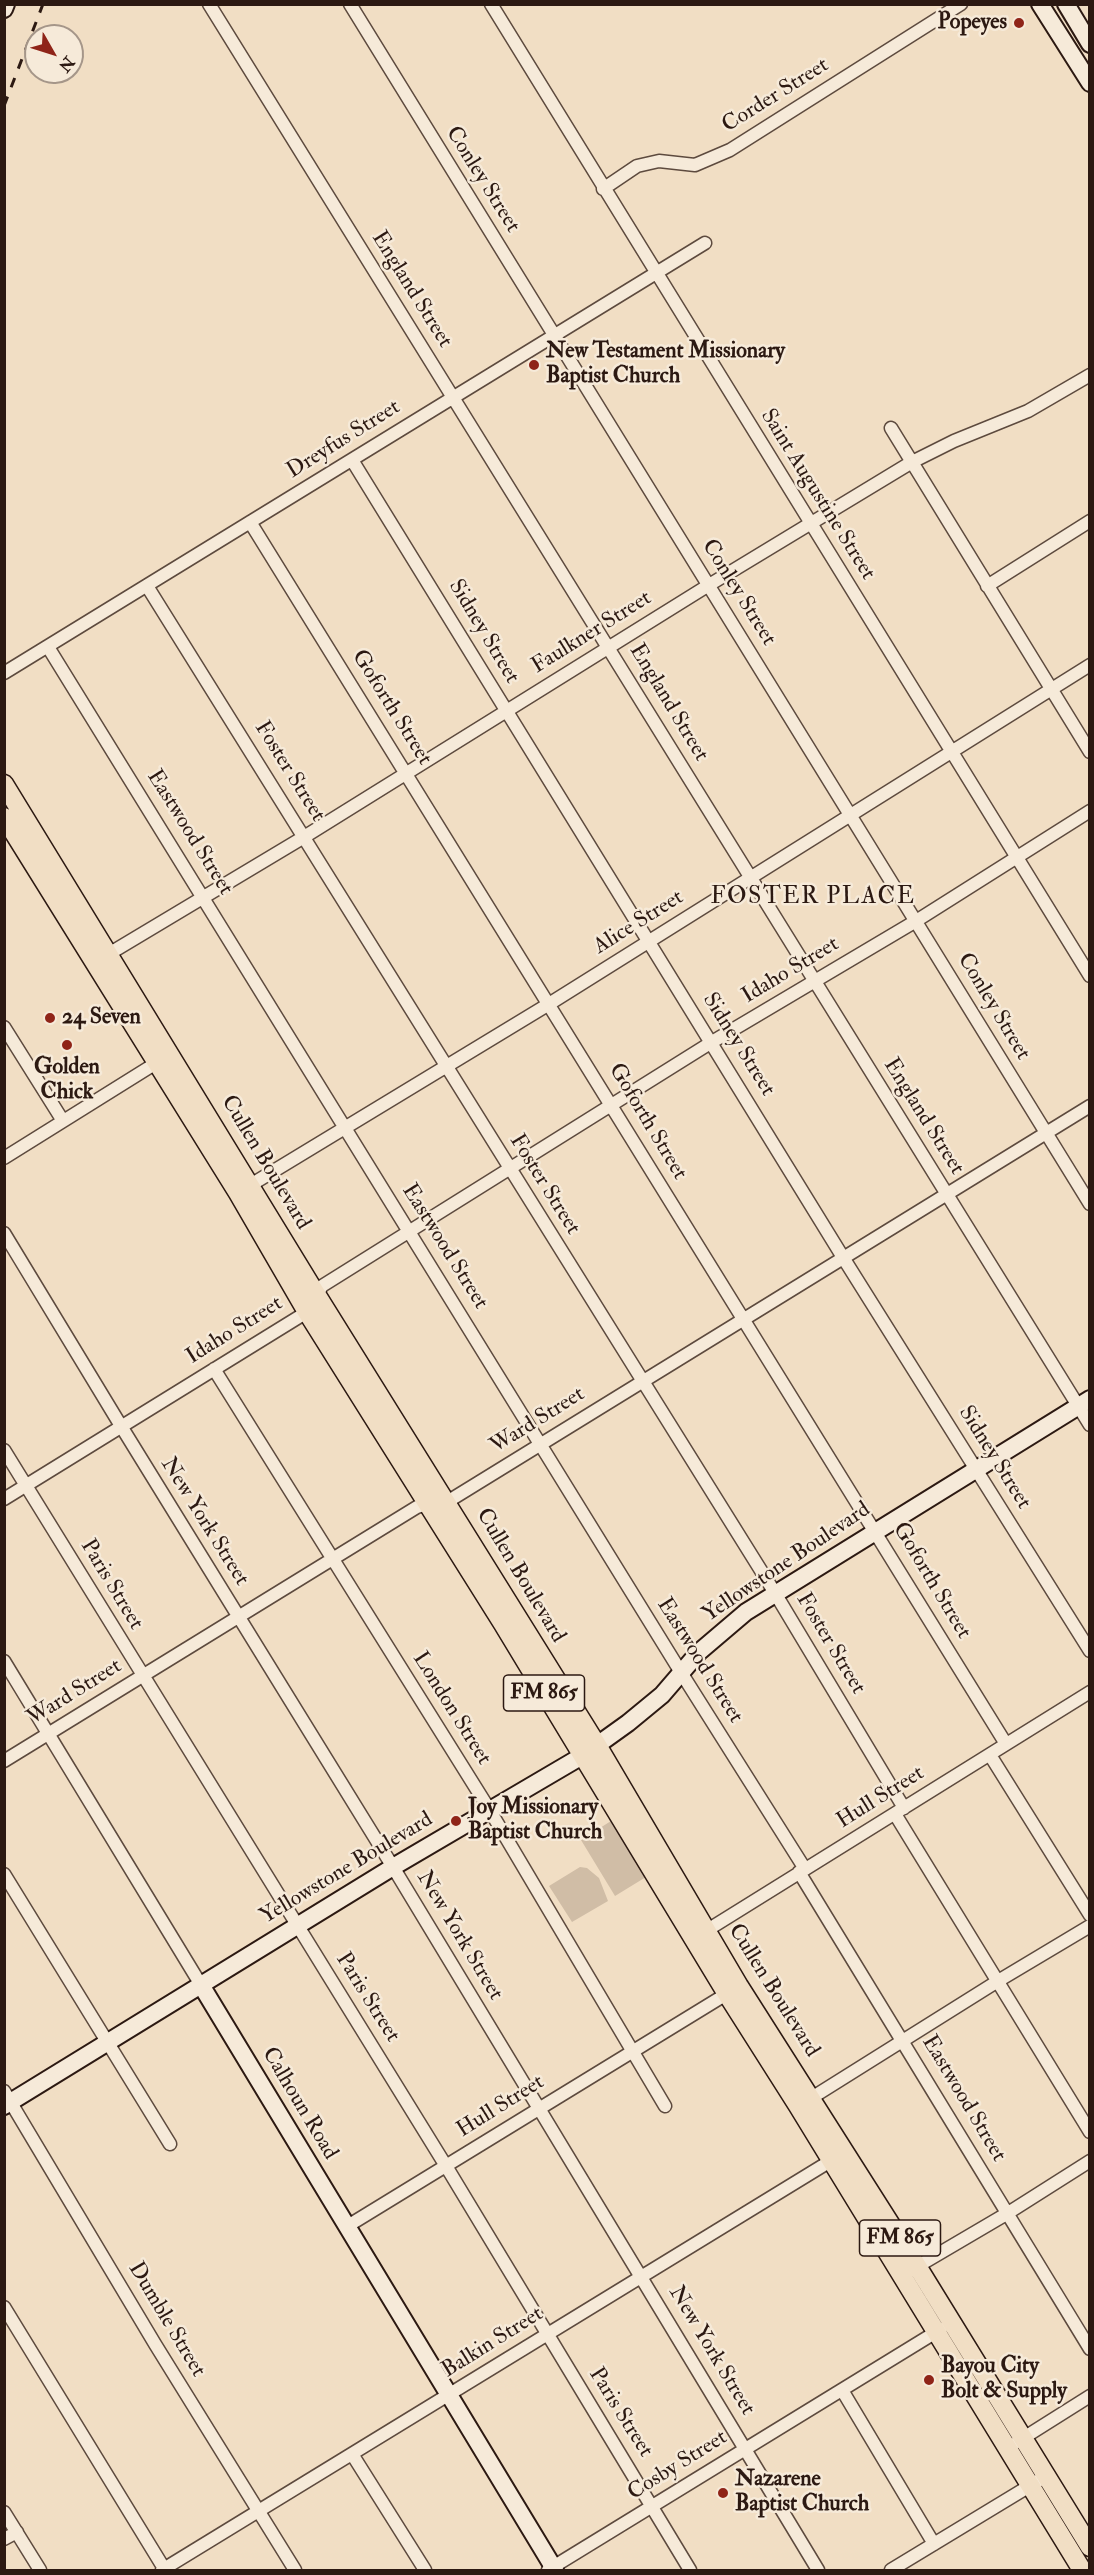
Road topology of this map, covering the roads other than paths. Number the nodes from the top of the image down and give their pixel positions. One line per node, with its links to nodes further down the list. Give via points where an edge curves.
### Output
1 (6, 4): 8 (street)
2 (209, 4): 18 (street, England Street)
3 (350, 4): 16 (street, Conley Street)
4 (491, 4): 13 (street, Saint Augustine Street)
5 (961, 4): 13 (street, Corder Street, via 730,150 695,165 659,160 637,166)
6 (1040, 4): 11 (street)
7 (1066, 4): 9 (street)
8 (4, 9)
9 (1089, 44)
10 (1089, 50): 11 (street)
11 (1074, 59): 12 (street)
12 (1089, 83)
13 (603, 189): 15 (street, Saint Augustine Street)
14 (705, 243): 15 (street, Dreyfus Street)
15 (655, 274): 16 (street, Dreyfus Street); 24 (street, Saint Augustine Street)
16 (554, 336): 18 (street, Dreyfus Street); 25 (street, Conley Street)
17 (1089, 375): 21 (street, Faulkner Street, via 1028,411)
18 (453, 398): 20 (street, Dreyfus Street); 29 (street, England Street)
19 (891, 428): 21 (street)
20 (352, 460): 23 (street, Dreyfus Street); 33 (street, Sidney Street)
21 (912, 462): 24 (street, Faulkner Street); 27 (street)
22 (1089, 521): 27 (street)
23 (250, 522): 26 (street, Dreyfus Street); 36 (street, Goforth Street)
24 (810, 523): 25 (street, Faulkner Street); 35 (street, Saint Augustine Street)
25 (709, 585): 29 (street, Faulkner Street); 39 (street, Conley Street)
26 (147, 586): 28 (street, Dreyfus Street); 41 (street, Foster Street)
27 (987, 586): 32 (street)
28 (48, 647): 31 (street, Dreyfus Street); 44 (street, Eastwood Street)
29 (609, 648): 33 (street, Faulkner Street); 43 (street, England Street)
30 (1089, 665): 32 (street, Alice Street)
31 (4, 674)
32 (1052, 689): 34 (street); 35 (street, Alice Street)
33 (506, 711): 36 (street, Faulkner Street); 46 (street, Sidney Street)
34 (1089, 752)
35 (950, 753): 39 (street, Alice Street); 42 (street, Saint Augustine Street)
36 (407, 773): 41 (street, Faulkner Street); 50 (street, Goforth Street)
37 (4, 784): 40 (main road, Cullen Boulevard / FM 865)
38 (1089, 811): 42 (street, Idaho Street)
39 (850, 815): 43 (street, Alice Street); 45 (street, Conley Street)
40 (9, 817): 47 (main road, Cullen Boulevard / FM 865)
41 (304, 837): 44 (street, Faulkner Street); 54 (street, Foster Street)
42 (1016, 857): 45 (street, Idaho Street); 48 (street, Saint Augustine Street)
43 (750, 879): 46 (street, Alice Street); 49 (street, England Street)
44 (203, 896): 47 (street, Faulkner Street); 58 (street, Eastwood Street)
45 (916, 921): 49 (street, Idaho Street); 59 (street, Conley Street)
46 (649, 942): 50 (street, Alice Street); 52 (street, Sidney Street)
47 (102, 958): 53 (main road, Cullen Boulevard / FM 865)
48 (1089, 976)
49 (815, 982): 52 (street, Idaho Street); 63 (street, England Street)
50 (549, 1004): 54 (street, Alice Street); 55 (street, Goforth Street)
51 (4, 1027): 57 (street)
52 (712, 1042): 55 (street, Idaho Street); 67 (street, Sidney Street)
53 (164, 1058): 57 (street); 62 (main road, Cullen Boulevard / FM 865)
54 (447, 1066): 58 (street, Alice Street); 61 (street, Foster Street)
55 (612, 1105): 61 (street, Idaho Street); 70 (street, Goforth Street)
56 (1089, 1106): 59 (street, Ward Street)
57 (63, 1121): 60 (street)
58 (346, 1127): 62 (street, Alice Street); 65 (street, Eastwood Street)
59 (1045, 1133): 63 (street, Ward Street); 64 (street, Conley Street)
60 (4, 1158)
61 (509, 1170): 65 (street, Idaho Street); 72 (street, Foster Street)
62 (244, 1189): 68 (main road, Cullen Boulevard / FM 865); 69 (main road, Cullen Boulevard / FM 865)
63 (946, 1192): 67 (street, Ward Street); 74 (street, England Street)
64 (1089, 1204)
65 (409, 1231): 68 (street, Idaho Street, via 322,1286); 77 (street, Eastwood Street)
66 (4, 1233): 76 (street, New York Street)
67 (844, 1259): 70 (street, Ward Street); 79 (street, Sidney Street)
68 (316, 1294): 69 (street, Idaho Street); 73 (main road, Cullen Boulevard / FM 865)
69 (307, 1312): 71 (street, Idaho Street); 73 (main road, Cullen Boulevard / FM 865)
70 (743, 1321): 72 (street, Ward Street); 84 (street, Goforth Street)
71 (214, 1369): 76 (street, Idaho Street); 85 (street, London Street)
72 (642, 1382): 77 (street, Ward Street); 86 (street, Foster Street)
73 (374, 1402): 82 (main road, Cullen Boulevard / FM 865); 83 (main road, Cullen Boulevard / FM 865)
74 (1084, 1403): 75 (street, England Street); 79 (street, Yellowstone Boulevard)
75 (1089, 1425)
76 (121, 1426): 80 (street, Idaho Street); 87 (street, New York Street)
77 (541, 1444): 82 (street, Ward Street); 91 (street, Eastwood Street)
78 (4, 1450): 80 (street, Paris Street)
79 (977, 1469): 84 (street, Yellowstone Boulevard); 89 (street, Sidney Street)
80 (27, 1486): 81 (street, Idaho Street); 92 (street, Paris Street)
81 (4, 1499)
82 (447, 1502): 83 (street, Ward Street); 88 (main road, Cullen Boulevard / FM 865)
83 (427, 1504): 85 (street, Ward Street); 88 (main road, Cullen Boulevard / FM 865)
84 (875, 1530): 86 (street, Yellowstone Boulevard); 95 (street, Goforth Street)
85 (333, 1559): 87 (street, Ward Street); 99 (street, London Street)
86 (775, 1593): 91 (street, Yellowstone Boulevard, via 719,1633); 100 (street, Foster Street)
87 (239, 1617): 92 (street, Ward Street); 101 (street, New York Street)
88 (509, 1621): 96 (main road, Cullen Boulevard / FM 865)
89 (1089, 1651)
90 (4, 1661): 94 (street, Calhoun Road)
91 (682, 1674): 96 (street, Yellowstone Boulevard, via 645,1710); 102 (street, Eastwood Street)
92 (142, 1676): 94 (street, Ward Street); 105 (street, Paris Street)
93 (1089, 1692): 95 (street, Hull Street)
94 (50, 1733): 98 (street, Ward Street); 109 (street, Calhoun Road)
95 (1006, 1744): 97 (street, Hull Street)
96 (590, 1751): 99 (street, Yellowstone Boulevard); 107 (main road, Cullen Boulevard / FM 865)
97 (990, 1755): 100 (street, Hull Street); 104 (street)
98 (4, 1761)
99 (489, 1809): 101 (street, Yellowstone Boulevard); 113 (street, London Street)
100 (899, 1811): 102 (street, Hull Street); 108 (street, Foster Street)
101 (393, 1867): 105 (street, Yellowstone Boulevard); 117 (street, New York Street)
102 (802, 1871): 107 (street, Hull Street); 111 (street, Eastwood Street)
103 (4, 1874): 112 (street)
104 (1089, 1915)
105 (297, 1926): 109 (street, Yellowstone Boulevard); 122 (street, Paris Street)
106 (1089, 1926): 108 (street)
107 (700, 1934): 110 (main road, Cullen Boulevard / FM 865)
108 (998, 1981): 111 (street); 118 (street, Foster Street)
109 (201, 1985): 112 (street, Yellowstone Boulevard); 124 (street, Calhoun Road)
110 (733, 1990): 113 (street, Hull Street); 115 (main road, Cullen Boulevard / FM 865)
111 (902, 2041): 115 (street); 123 (street, Eastwood Street)
112 (107, 2042): 114 (street, Yellowstone Boulevard); 119 (street)
113 (633, 2050): 116 (street, London Street); 117 (street, Hull Street)
114 (7, 2099): 142 (street, Dumble Street)
115 (805, 2102): 120 (main road, Cullen Boulevard / FM 865)
116 (665, 2106)
117 (538, 2109): 122 (street, Hull Street); 126 (street, New York Street)
118 (1089, 2132)
119 (170, 2144)
120 (838, 2156): 125 (main road, Cullen Boulevard / FM 865); 126 (street, Balkin Street)
121 (1089, 2161): 123 (street)
122 (446, 2166): 124 (street, Hull Street); 130 (street, Paris Street)
123 (1008, 2213): 125 (street); 131 (street, Eastwood Street)
124 (346, 2227): 133 (street, Calhoun Road)
125 (909, 2271): 128 (main road, Cullen Boulevard / FM 865); 129 (main road, Cullen Boulevard / FM 865)
126 (641, 2277): 130 (street, Balkin Street); 136 (street, New York Street)
127 (4, 2307): 147 (street)
128 (952, 2322): 129 (street, Cosby Street); 135 (main road, Cullen Boulevard / FM 865)
129 (936, 2332): 132 (street, Cosby Street); 135 (main road, Cullen Boulevard / FM 865)
130 (548, 2335): 133 (street, Balkin Street); 140 (street, Paris Street)
131 (1089, 2349)
132 (842, 2390): 136 (street, Cosby Street); 145 (street)
133 (448, 2396): 137 (street, Balkin Street); 148 (street, Calhoun Road)
134 (1089, 2396): 135 (street)
135 (1015, 2444): 138 (main road, Cullen Boulevard / FM 865); 139 (main road, Cullen Boulevard / FM 865)
136 (745, 2450): 140 (street, Cosby Street); 153 (street, New York Street)
137 (352, 2454): 142 (street, Balkin Street); 151 (street)
138 (1046, 2476): 139 (street); 146 (main road, Cullen Boulevard / FM 865)
139 (1030, 2486): 145 (street); 155 (main road, Cullen Boulevard / FM 865)
140 (653, 2506): 148 (street, Cosby Street); 152 (street, Paris Street)
141 (4, 2512): 143 (street)
142 (259, 2512): 147 (street, Balkin Street); 150 (street, Dumble Street)
143 (17, 2532): 144 (street); 149 (street)
144 (4, 2540)
145 (934, 2544): 154 (street)
146 (1089, 2547)
147 (164, 2570)
148 (552, 2570)
149 (40, 2571)
150 (295, 2571)
151 (425, 2571)
152 (690, 2571)
153 (818, 2571)
154 (891, 2571)
155 (1082, 2571)

